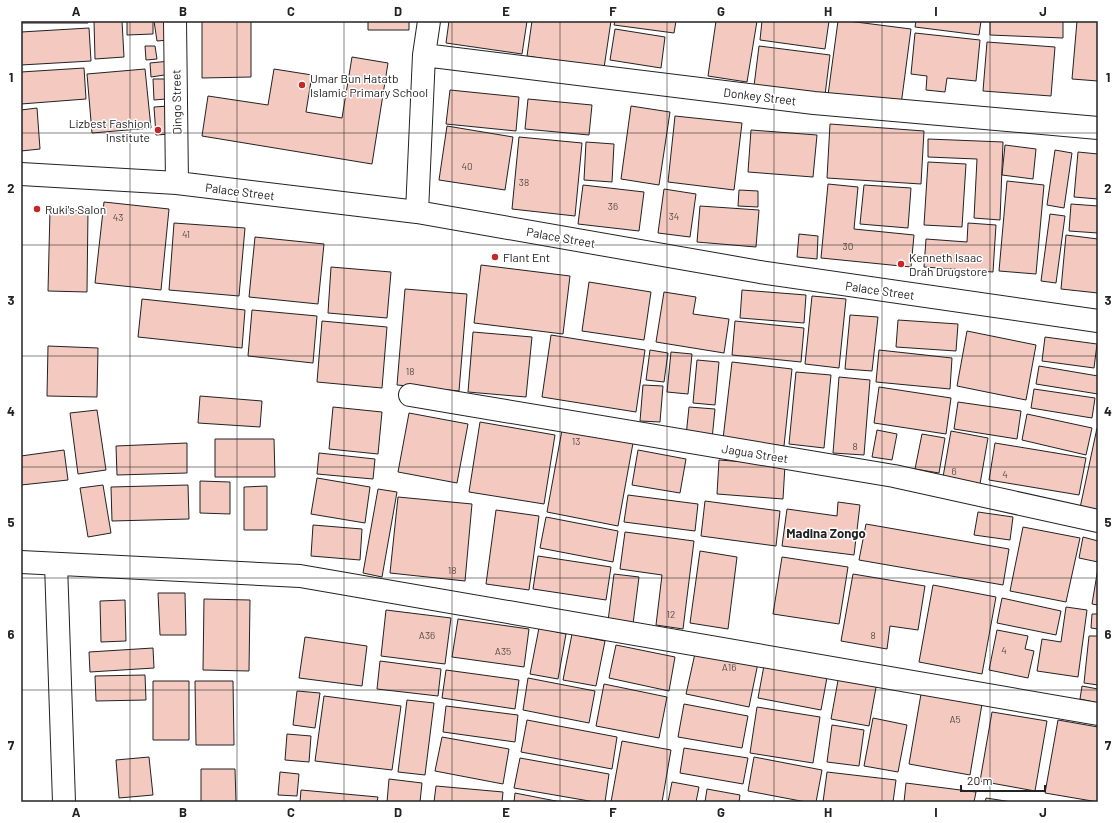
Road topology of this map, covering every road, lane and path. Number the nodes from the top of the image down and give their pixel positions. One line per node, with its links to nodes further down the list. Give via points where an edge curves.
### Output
1 (175, 21): 6 (street, Dingo Street)
2 (429, 21): 3 (street)
3 (424, 55): 4 (street, Donkey Street, via 814,103); 7 (street)
4 (1098, 128)
5 (21, 174): 6 (street, Palace Street)
6 (177, 183): 7 (street, Palace Street)
7 (418, 212): 8 (street, Palace Street, via 760,272)
8 (1098, 321)
9 (410, 395): 10 (street, Jagua Street, via 894,476)
10 (1098, 521)
11 (21, 562): 12 (street)
12 (56, 564): 13 (street, via 300,576); 14 (street)
13 (1098, 714)
14 (64, 802)

